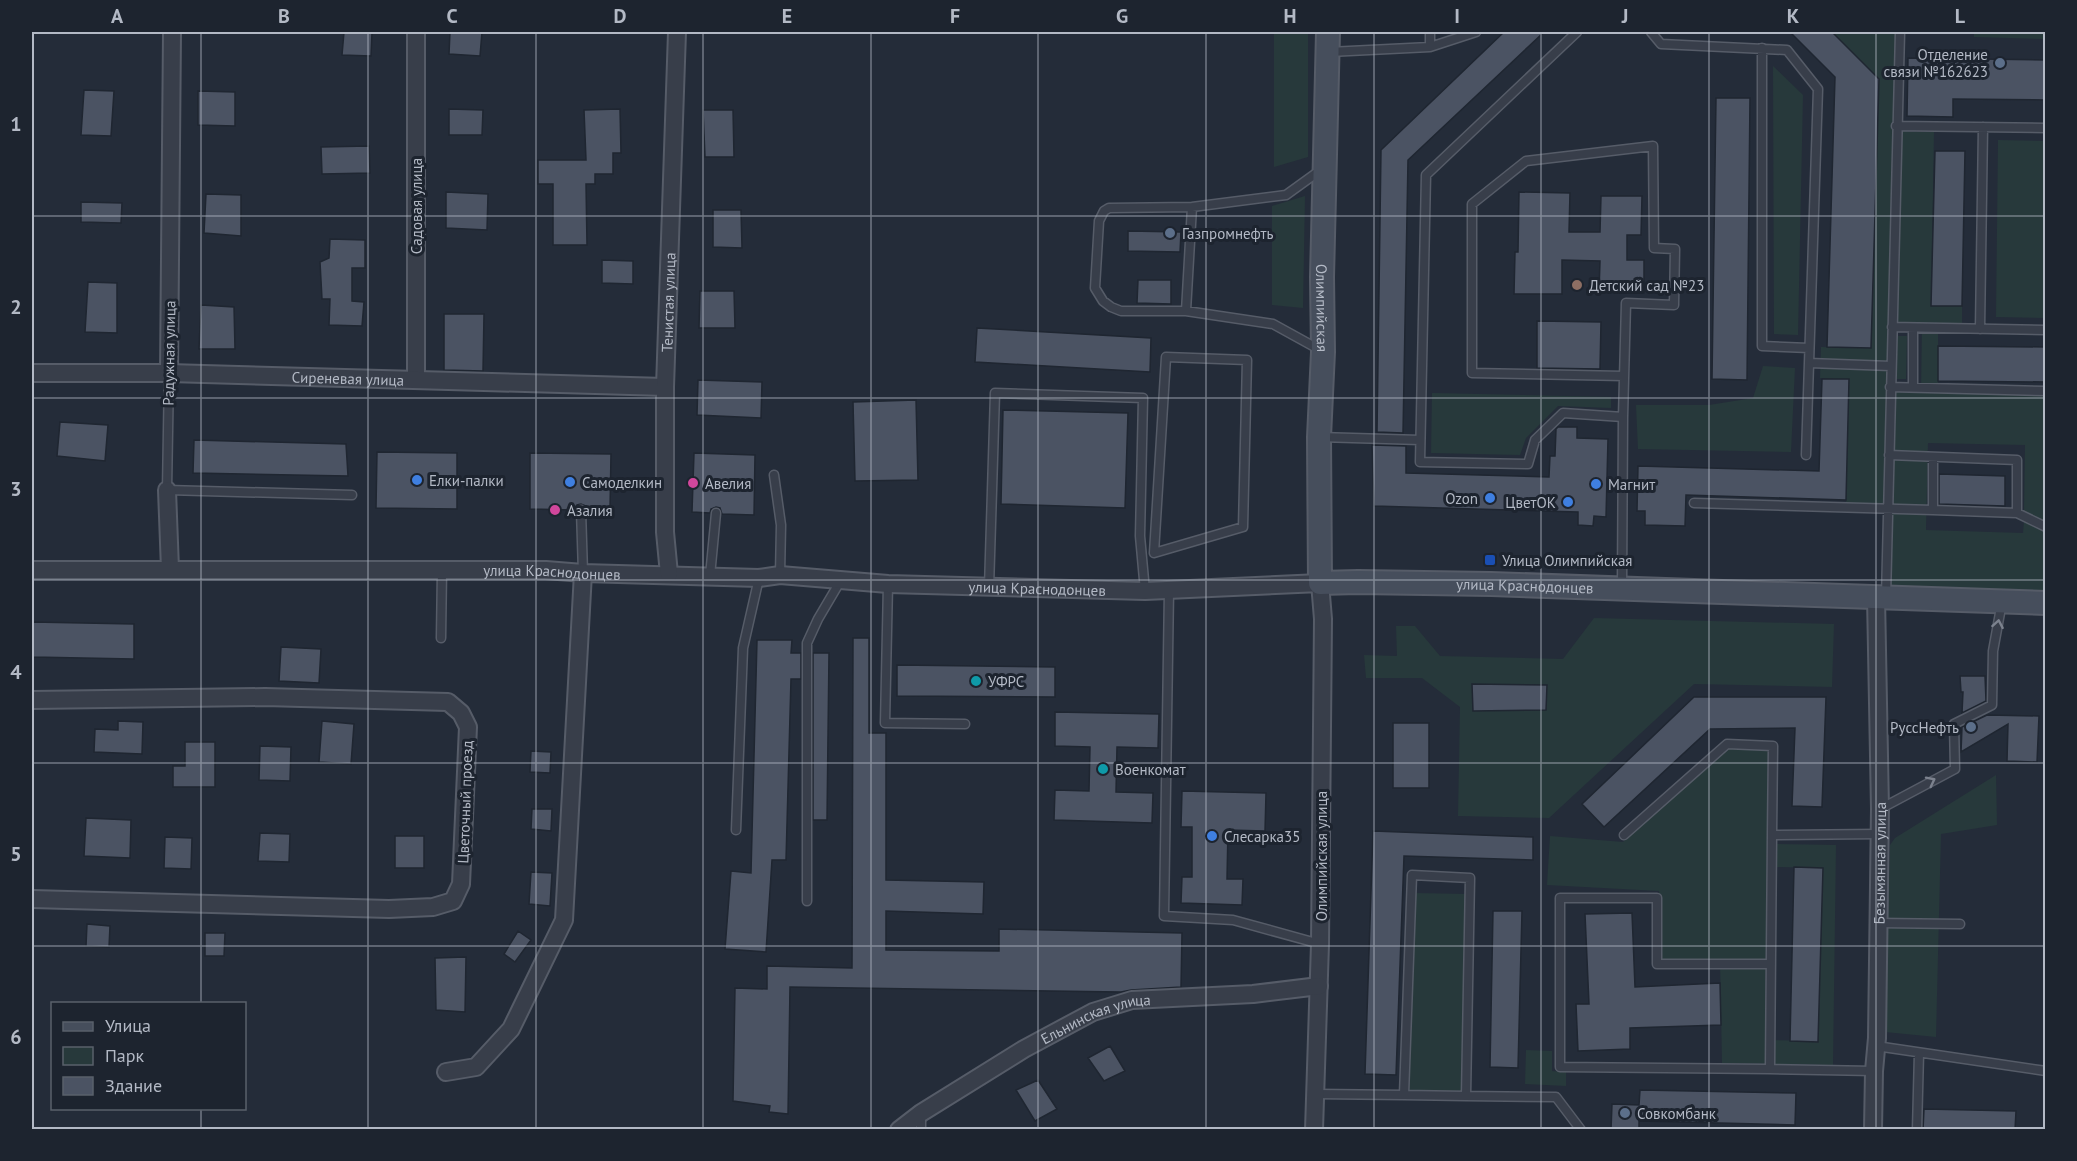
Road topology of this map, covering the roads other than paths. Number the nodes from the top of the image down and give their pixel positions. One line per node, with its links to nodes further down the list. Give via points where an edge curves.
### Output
1 (172, 32): 27 (street, Радужная улица)
2 (416, 32): 29 (street, Садовая улица)
3 (677, 32): 30 (street, Тенистая улица)
4 (1430, 32): 10 (lane)
5 (1476, 32): 10 (lane)
6 (1577, 32): 36 (lane, via 1426,175)
7 (1651, 32): 11 (lane, via 1661,44)
8 (1900, 32): 12 (lane)
9 (1328, 42): 10 (lane); 15 (main road, Олимпийская)
10 (1430, 47)
11 (1762, 48): 22 (lane, via 1787,50 1818,89); 22 (lane, via 1762,346)
12 (1896, 126): 13 (lane); 18 (lane)
13 (1983, 127): 14 (lane); 20 (lane)
14 (2046, 128)
15 (1324, 167): 16 (lane, via 1286,195); 23 (main road, Олимпийская)
16 (1192, 207): 17 (lane); 17 (lane, via 1123,207 1104,212 1099,221 1095,288 1103,301 1121,311)
17 (1186, 311): 23 (lane, via 1273,324)
18 (1892, 327): 19 (lane); 25 (lane)
19 (1913, 328): 20 (lane); 32 (lane)
20 (1980, 329): 21 (lane)
21 (2046, 330)
22 (1809, 348): 24 (lane)
23 (1323, 352): 35 (main road, Олимпийская)
24 (1809, 363): 25 (lane); 37 (lane)
25 (1891, 366): 31 (lane)
26 (32, 373): 27 (street, Сиреневая улица)
27 (169, 373): 29 (street, Сиреневая улица); 41 (lane, Радужная улица)
28 (1624, 376): 28 (lane, via 1626,303 1674,305 1675,249 1654,248 1653,146 1526,161 1472,204 1472,373); 34 (lane)
29 (416, 380): 30 (street, Сиреневая улица)
30 (665, 387): 55 (street, Тенистая улица, via 672,483 665,532)
31 (1890, 387): 32 (lane); 38 (lane)
32 (1912, 387): 33 (lane)
33 (2046, 391)
34 (1623, 417): 36 (lane, via 1563,413 1535,440 1528,464 1420,462); 63 (lane)
35 (1319, 437): 36 (lane); 60 (main road, Олимпийская)
36 (1420, 440)
37 (1806, 455)
38 (1889, 455): 39 (lane); 44 (lane)
39 (1933, 456): 46 (lane); 48 (lane, via 2017,460)
40 (774, 475): 56 (lane, via 781,525)
41 (166, 490): 42 (lane); 51 (street)
42 (352, 495)
43 (1694, 503): 44 (lane)
44 (1887, 508): 46 (lane); 66 (lane)
45 (581, 510): 54 (lane)
46 (1933, 510): 48 (lane)
47 (716, 513): 57 (lane)
48 (2017, 513): 49 (lane)
49 (2046, 527)
50 (1154, 553): 50 (lane, via 1244,527 1248,360 1166,357)
51 (170, 569): 52 (street, улица Краснодонцев); 53 (street, улица Краснодонцев)
52 (32, 570)
53 (442, 570): 54 (street, улица Краснодонцев); 69 (lane)
54 (583, 573): 55 (street, улица Краснодонцев); 89 (street, via 564,920 512,1029 476,1067)
55 (669, 574): 57 (street, улица Краснодонцев)
56 (780, 575): 58 (street, улица Краснодонцев); 59 (street, улица Краснодонцев)
57 (710, 576): 58 (street, улица Краснодонцев)
58 (759, 578): 73 (lane, via 743,648)
59 (841, 580): 61 (street, улица Краснодонцев); 78 (lane, via 807,643)
60 (1320, 583): 63 (main road, улица Краснодонцев); 64 (street, улица Краснодонцев); 81 (street, Олимпийская улица)
61 (888, 584): 62 (street, улица Краснодонцев); 71 (lane, via 885,723)
62 (989, 588): 65 (street, улица Краснодонцев); 65 (lane, via 995,393 1143,398 1140,536)
63 (1622, 589): 66 (main road, улица Краснодонцев)
64 (1169, 590): 65 (street, улица Краснодонцев); 81 (lane, via 1164,916 1233,920)
65 (1145, 591)
66 (1881, 597): 67 (main road, улица Краснодонцев); 72 (street, Безымянная улица)
67 (2002, 602): 68 (main road, улица Краснодонцев); 72 (lane, one-way to 67, via 1955,769 1954,724 1992,705 1993,651)
68 (2046, 603)
69 (441, 638)
70 (32, 700): 77 (street, Цветочный проезд, via 265,697 448,702 461,713 468,727 462,884 453,901 433,907 389,909)
71 (964, 724)
72 (1880, 809): 74 (street, Безымянная улица)
73 (736, 830)
74 (1880, 834): 76 (lane); 79 (street, Безымянная улица)
75 (1624, 835): 76 (lane, via 1727,744 1773,746)
76 (1772, 835): 82 (lane)
77 (32, 899)
78 (807, 901)
79 (1878, 923): 80 (lane); 84 (street, Безымянная улица)
80 (1960, 924)
81 (1320, 944): 83 (street, Олимпийская улица)
82 (1771, 964): 86 (lane); 86 (lane, via 1657,964 1657,898 1560,898 1560,1067)
83 (1319, 986): 90 (street, Олимпийская улица); 93 (street, Ельнинская улица, via 1253,994 1132,1000 1093,1012 1024,1046)
84 (1876, 1046): 85 (lane); 87 (street, Безымянная улица)
85 (1919, 1053): 88 (lane); 98 (lane)
86 (1770, 1069): 87 (lane)
87 (1874, 1071): 97 (street, Безымянная улица)
88 (2046, 1071)
89 (446, 1072)
90 (1316, 1094): 91 (lane); 95 (street, Олимпийская улица)
91 (1404, 1095): 92 (lane); 92 (lane, via 1412,876 1470,879)
92 (1466, 1096): 96 (lane, via 1556,1097)
93 (921, 1121): 94 (street, Ельнинская улица)
94 (899, 1130)
95 (1314, 1130)
96 (1581, 1130)
97 (1873, 1130)
98 (1917, 1130)

